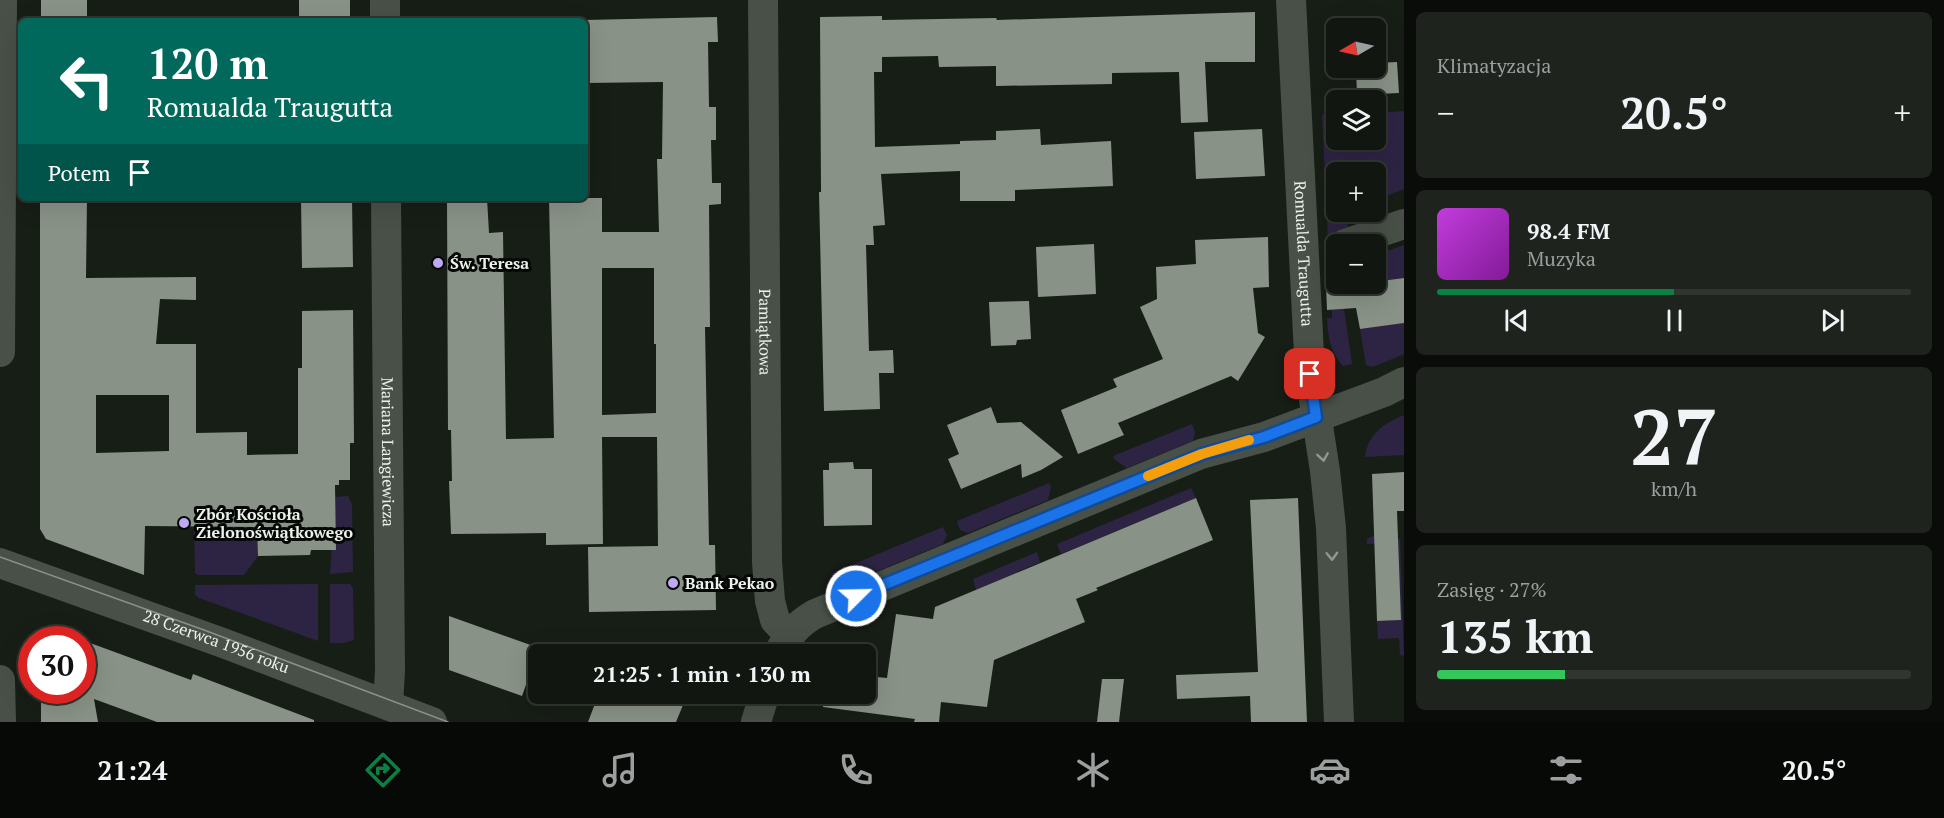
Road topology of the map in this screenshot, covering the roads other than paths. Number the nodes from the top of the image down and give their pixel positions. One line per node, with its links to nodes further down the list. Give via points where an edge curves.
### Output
1 (2, 0): 11 (street)
2 (385, 0): 5 (street)
3 (763, 0): 15 (street, Pamiątkowa, via 767,562 770,601)
4 (1292, 0): 10 (street, Romualda Traugutta)
5 (385, 18)
6 (386, 201): 19 (street, Mariana Langiewicza)
7 (1404, 224): 8 (street)
8 (1374, 234)
9 (1326, 251): 10 (street)
10 (1303, 259): 13 (street, Romualda Traugutta)
11 (0, 352)
12 (1404, 382): 13 (street)
13 (1316, 417): 15 (street, via 1202,454 814,614 802,621); 24 (street, Romualda Traugutta, one-way to 24, via 1331,528)
14 (0, 564): 19 (street, 28 Czerwca 1956 roku)
15 (784, 644)
16 (0, 680): 20 (street)
17 (762, 704): 22 (street)
18 (765, 704): 23 (street)
19 (388, 705): 21 (street, 28 Czerwca 1956 roku)
20 (1, 722)
21 (432, 722)
22 (756, 722)
23 (763, 722)
24 (1339, 722)

